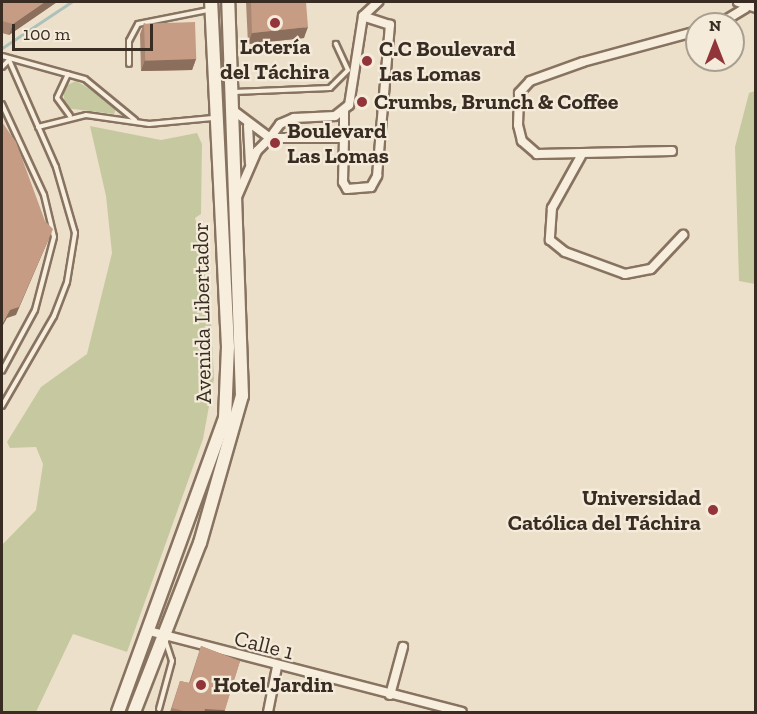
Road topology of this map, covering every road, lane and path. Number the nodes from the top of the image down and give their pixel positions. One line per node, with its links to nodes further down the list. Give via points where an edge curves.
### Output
1 (228, 2): 14 (main road, Avenida Libertador)
2 (378, 2): 6 (street)
3 (738, 2): 5 (street)
4 (211, 5): 11 (lane, via 138,24 129,41); 19 (main road, Avenida Libertador)
5 (751, 8)
6 (363, 16): 17 (street, via 352,98); 24 (street, via 390,25 377,176 364,191 347,189 342,182)
7 (685, 35): 26 (street, via 531,81 519,93 516,111 522,141 537,154)
8 (336, 44): 14 (lane, via 348,70 330,88)
9 (2, 56): 10 (lane)
10 (9, 60): 12 (lane); 13 (lane); 22 (lane)
11 (129, 64)
12 (2, 67)
13 (68, 74): 18 (lane, via 57,98); 20 (lane, via 99,88)
14 (233, 92): 16 (main road, Avenida Libertador)
15 (2, 104): 30 (lane, via 44,195 54,237 35,310)
16 (234, 111): 21 (street); 28 (main road, Avenida Libertador)
17 (344, 111): 23 (street, via 325,119 285,120); 24 (street)
18 (70, 116): 20 (lane); 22 (lane)
19 (217, 118): 20 (lane, via 170,124); 32 (main road, Avenida Libertador, via 228,347 225,418)
20 (136, 120)
21 (248, 126): 23 (street); 27 (street)
22 (38, 127): 31 (lane, via 73,214 74,252 54,316)
23 (270, 138): 24 (street); 27 (street)
24 (344, 138)
25 (672, 151): 26 (street)
26 (581, 156): 29 (street, via 550,221 550,240 565,252 625,274 651,269)
27 (250, 164): 28 (street)
28 (237, 197): 33 (main road, Avenida Libertador, via 242,396 200,543)
29 (684, 235)
30 (2, 371)
31 (2, 406)
32 (148, 631): 33 (street, Calle 1); 38 (main road, Avenida Libertador)
33 (164, 637): 35 (street, Calle 1); 37 (lane, via 172,661); 39 (main road, Avenida Libertador)
34 (403, 647): 36 (street)
35 (277, 667): 36 (street, Calle 1); 40 (street)
36 (390, 695): 41 (street, Calle 1)
37 (159, 710)
38 (118, 712)
39 (134, 712)
40 (268, 712)
41 (459, 712)

